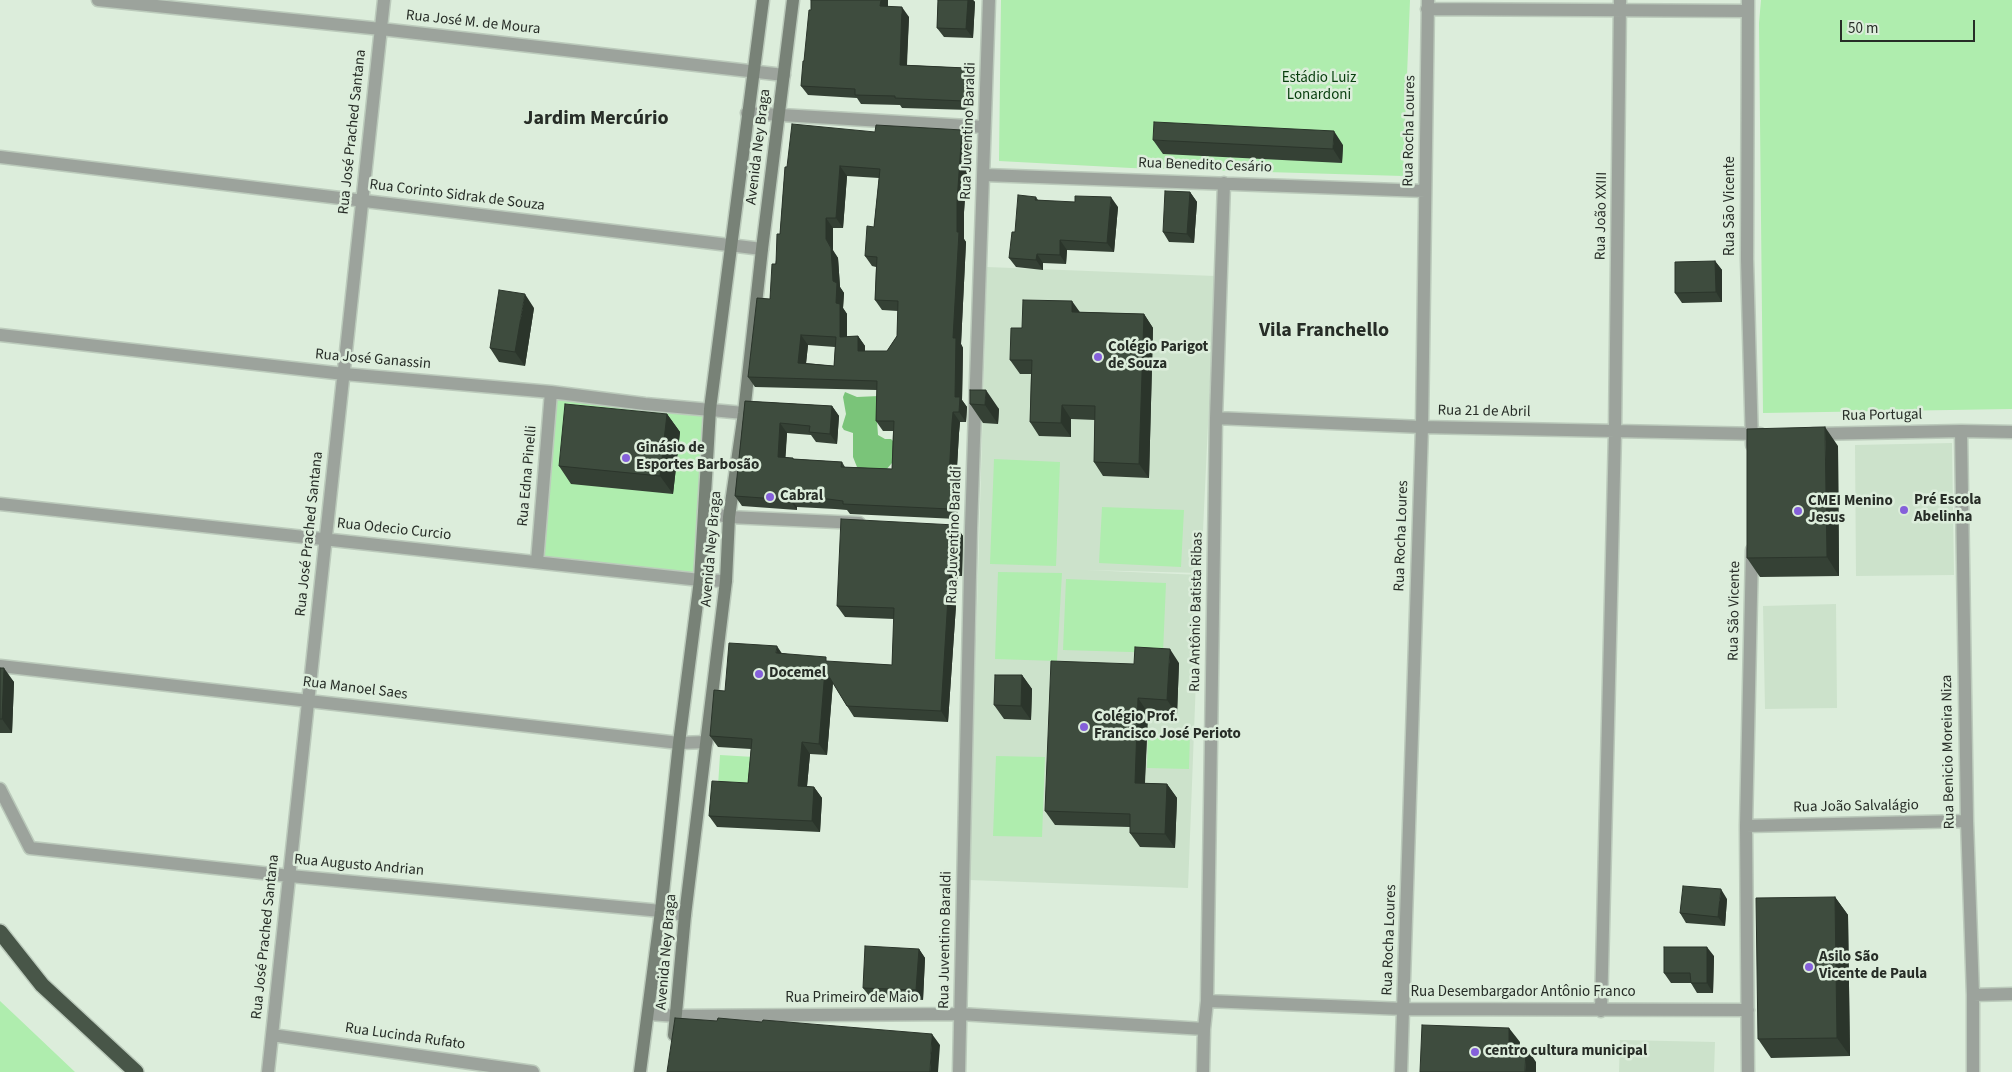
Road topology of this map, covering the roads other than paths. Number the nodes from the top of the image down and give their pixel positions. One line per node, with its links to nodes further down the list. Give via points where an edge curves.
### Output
1 (98, 0): 9 (street, Rua José M. de Moura)
2 (384, 0): 9 (street, Rua José Prached Santana)
3 (763, 0): 10 (street, Avenida Ney Braga)
4 (793, 0): 11 (street, Avenida Ney Braga)
5 (989, 0): 14 (street, Rua Juventino Baraldi)
6 (1428, 4): 7 (street); 18 (street, Rua Rocha Loures)
7 (1620, 5): 8 (street); 30 (street, Rua João XXIII)
8 (1748, 6): 32 (street, Rua São Vicente, via 1747,259)
9 (381, 29): 10 (street, Rua José M. de Moura); 19 (street, Rua José Prached Santana)
10 (753, 71): 11 (street, Rua José M. de Moura); 12 (street, Avenida Ney Braga)
11 (784, 75): 13 (street, Avenida Ney Braga)
12 (747, 113): 13 (street); 20 (street, Avenida Ney Braga)
13 (779, 114): 14 (street); 21 (street, Avenida Ney Braga)
14 (984, 127): 16 (street, Rua Juventino Baraldi)
15 (0, 157): 19 (street, Rua Corinto Sidrak de Souza)
16 (984, 175): 17 (street, Rua Benedito Cesário); 63 (street, Rua Juventino Baraldi, via 966,528)
17 (1224, 183): 18 (street, Rua Benedito Cesário); 27 (street, Rua Antônio Batista Ribas)
18 (1425, 191): 28 (street, Rua Rocha Loures)
19 (362, 201): 20 (street, Rua Corinto Sidrak de Souza); 23 (street, Rua José Prached Santana)
20 (730, 245): 21 (street, Rua Corinto Sidrak de Souza); 25 (street, Avenida Ney Braga)
21 (762, 249): 26 (street, Avenida Ney Braga)
22 (0, 334): 23 (street, Rua José Ganassin)
23 (344, 374): 24 (street, Rua José Ganassin); 40 (street, Rua José Prached Santana)
24 (551, 392): 25 (street, Rua José Ganassin); 42 (street, Rua Edna Pinelli)
25 (710, 409): 26 (street, Rua José Ganassin); 37 (street, Avenida Ney Braga)
26 (744, 413): 38 (street, Avenida Ney Braga)
27 (1216, 418): 28 (street, Rua 21 de Abril); 58 (street, Rua Antônio Batista Ribas)
28 (1422, 427): 30 (street, Rua 21 de Abril); 59 (street, Rua Rocha Loures)
29 (1961, 431): 31 (street, Rua Portugal); 34 (street, Rua Portugal); 50 (street, Rua Benicio Moreira Niza)
30 (1615, 432): 32 (street, Rua 21 de Abril); 60 (street, Rua João XXIII)
31 (2012, 432)
32 (1752, 434): 33 (street); 35 (street, Rua São Vicente)
33 (1771, 434)
34 (1799, 434)
35 (1752, 453)
36 (0, 504): 40 (street, Rua Odecio Curcio)
37 (704, 512): 38 (street); 43 (street, Avenida Ney Braga)
38 (729, 517): 39 (street); 44 (street, Avenida Ney Braga)
39 (874, 524)
40 (326, 539): 42 (street, Rua Odecio Curcio); 46 (street, Rua José Prached Santana)
41 (1752, 541): 51 (street, Rua São Vicente)
42 (537, 562): 43 (street, Rua Odecio Curcio)
43 (700, 580): 44 (street, Rua Odecio Curcio); 48 (street, Avenida Ney Braga)
44 (726, 581): 47 (street, Avenida Ney Braga)
45 (0, 666): 46 (street, Rua Manoel Saes)
46 (309, 700): 48 (street, Rua Manoel Saes); 52 (street, Rua José Prached Santana)
47 (707, 742): 48 (street, Rua Manoel Saes); 54 (street, Avenida Ney Braga)
48 (679, 743): 53 (street, Avenida Ney Braga)
49 (0, 789): 52 (street, Rua Augusto Andrian, via 30,848)
50 (1966, 821): 51 (street, Rua João Salvalágio); 57 (street, Rua Benicio Moreira Niza)
51 (1746, 826): 61 (street, Rua São Vicente)
52 (290, 876): 53 (street, Rua Augusto Andrian); 66 (street, Rua José Prached Santana)
53 (661, 911): 54 (street, Rua Augusto Andrian); 62 (street, Avenida Ney Braga)
54 (686, 915): 64 (street, Avenida Ney Braga)
55 (0, 932): 68 (highway, via 42,985)
56 (2012, 994): 57 (street)
57 (1973, 995): 76 (street, Rua Benicio Moreira Niza)
58 (1207, 1001): 59 (street, Rua Desembargador Antônio Franco); 65 (street, Rua Antônio Batista Ribas)
59 (1404, 1009): 60 (street, Rua Desembargador Antônio Franco); 74 (street, Rua Rocha Loures)
60 (1601, 1010): 61 (street, Rua Desembargador Antônio Franco)
61 (1748, 1010): 75 (street, Rua São Vicente)
62 (649, 1014): 64 (street, Rua Primeiro de Maio); 71 (street, Avenida Ney Braga)
63 (960, 1014): 64 (street, Rua Primeiro de Maio); 65 (street, Rua Primeiro de Maio); 72 (street, Rua Juventino Baraldi)
64 (678, 1016): 67 (street, Avenida Ney Braga)
65 (1204, 1029): 73 (street, Rua Antônio Batista Ribas)
66 (272, 1035): 69 (street, Rua José Prached Santana); 70 (street, Rua Lucinda Rufato)
67 (673, 1044)
68 (136, 1072)
69 (268, 1072)
70 (533, 1072)
71 (640, 1072)
72 (958, 1072)
73 (1203, 1072)
74 (1401, 1072)
75 (1748, 1072)
76 (1973, 1072)

